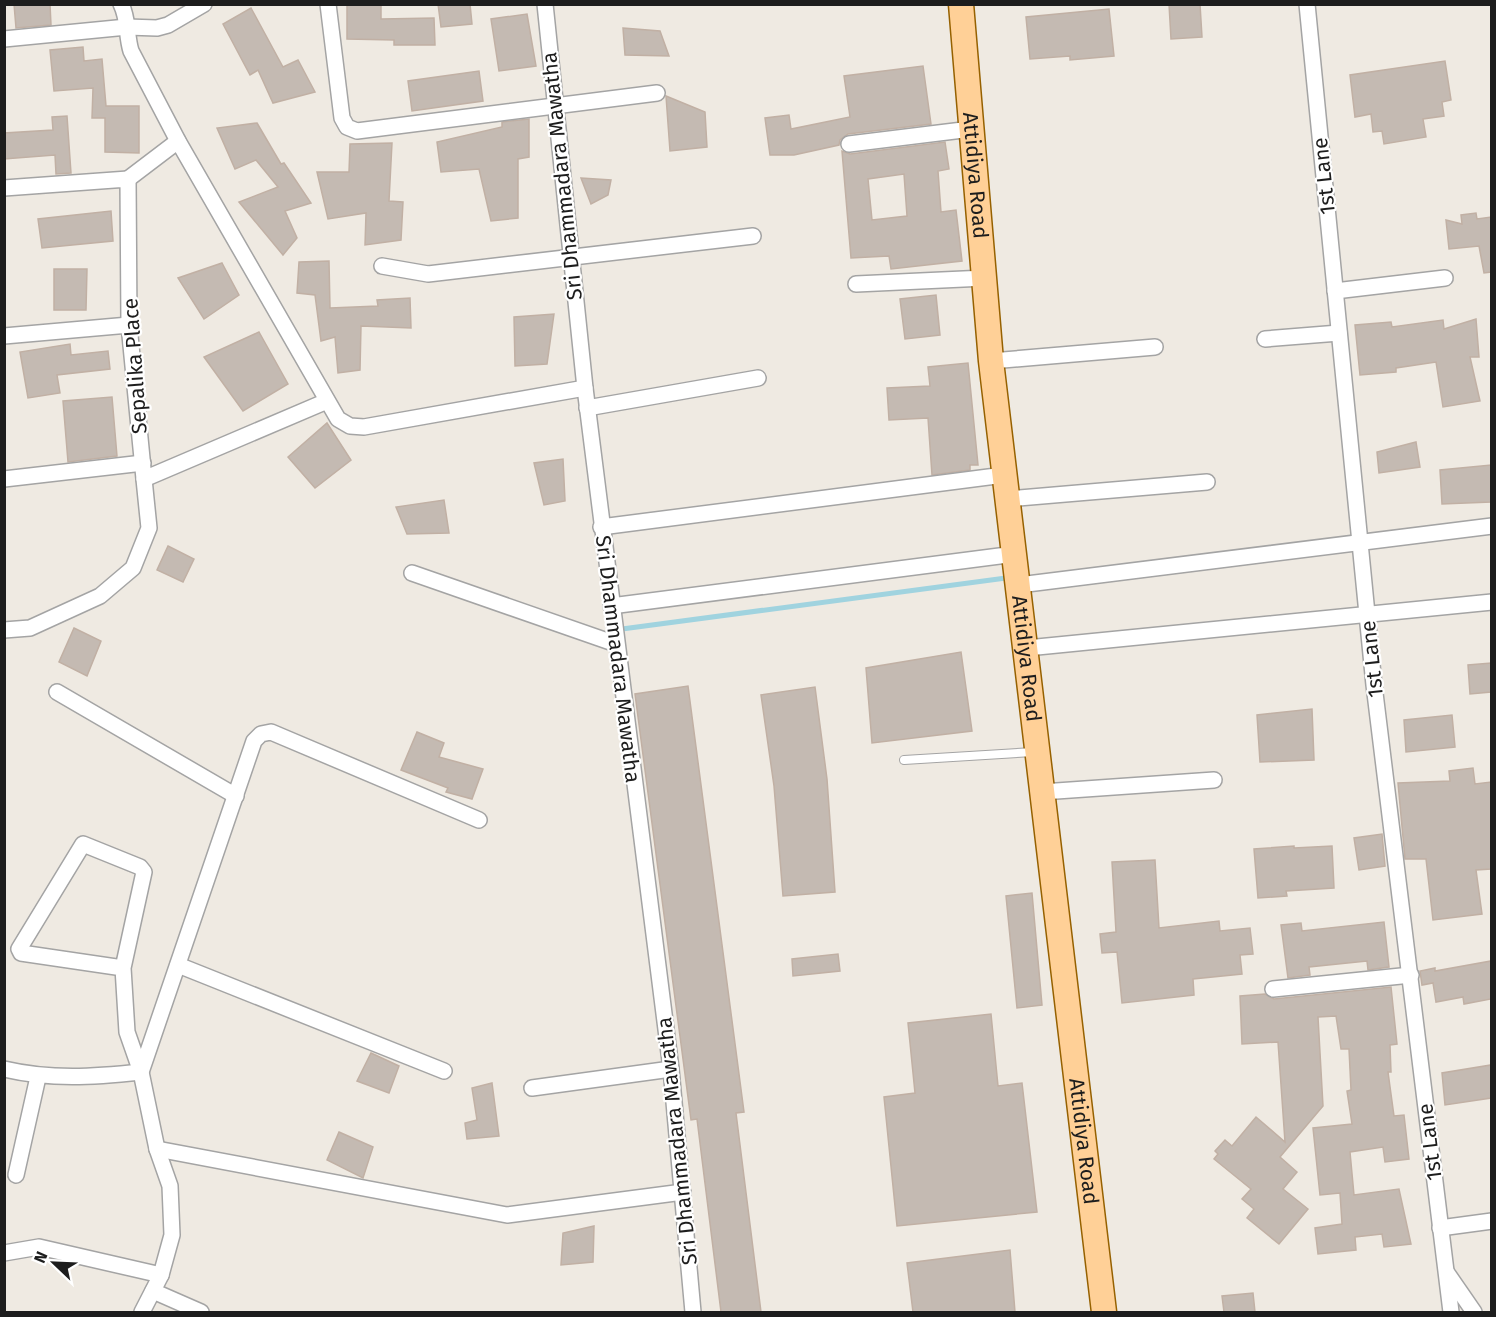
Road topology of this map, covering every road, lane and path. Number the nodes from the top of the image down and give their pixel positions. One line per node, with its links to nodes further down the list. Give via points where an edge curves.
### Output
1 (121, 4): 7 (street, via 128,18)
2 (204, 4): 7 (street, via 168,25)
3 (328, 4): 10 (street, via 342,118 351,129)
4 (546, 4): 10 (street, Sri Dhammadara Mawatha)
5 (961, 4): 11 (main road, Attidiya Road)
6 (1307, 4): 22 (street, 1st Lane)
7 (127, 27): 8 (street); 12 (street, via 131,51)
8 (4, 39)
9 (657, 93): 10 (street)
10 (554, 105): 17 (street, Sri Dhammadara Mawatha)
11 (971, 129): 13 (street); 19 (main road, Attidiya Road)
12 (178, 141): 14 (street); 31 (street)
13 (849, 144)
14 (128, 179): 15 (street); 23 (street, Sepalika Place)
15 (4, 188)
16 (753, 236): 17 (street)
17 (570, 258): 18 (street, via 428,274); 30 (street, Sri Dhammadara Mawatha)
18 (382, 266)
19 (985, 278): 21 (street); 28 (main road, Attidiya Road)
20 (1445, 278): 22 (street)
21 (856, 284)
22 (1335, 291): 24 (street, 1st Lane)
23 (129, 325): 25 (street); 33 (street, Sepalika Place)
24 (1339, 333): 26 (street); 41 (street, 1st Lane)
25 (4, 336)
26 (1265, 339)
27 (1155, 347): 28 (street)
28 (991, 361): 34 (main road, Attidiya Road)
29 (758, 378): 32 (street)
30 (585, 388): 31 (street, via 364,427 350,426 338,419); 32 (street, Sri Dhammadara Mawatha)
31 (327, 401): 36 (street)
32 (587, 408): 40 (street, Sri Dhammadara Mawatha)
33 (143, 463): 35 (street); 36 (street, Sepalika Place)
34 (1004, 475): 38 (main road, Attidiya Road); 40 (street)
35 (4, 479)
36 (144, 479): 48 (street, Sepalika Place, via 149,528 133,568 100,596 30,628)
37 (1207, 482): 38 (street)
38 (1008, 499): 42 (main road, Attidiya Road)
39 (1491, 526): 41 (street)
40 (601, 527): 46 (street, Sri Dhammadara Mawatha)
41 (1360, 541): 44 (street); 47 (street, 1st Lane)
42 (1014, 554): 44 (main road, Attidiya Road); 46 (street)
43 (412, 573): 49 (street)
44 (1019, 585): 50 (main road, Attidiya Road)
45 (1491, 602): 47 (street)
46 (611, 606): 49 (street, Sri Dhammadara Mawatha)
47 (1368, 615): 50 (street); 60 (street, 1st Lane)
48 (4, 630)
49 (616, 644): 63 (street, Sri Dhammadara Mawatha)
50 (1027, 648): 52 (main road, Attidiya Road)
51 (57, 692): 56 (street)
52 (1038, 752): 53 (lane); 55 (main road, Attidiya Road)
53 (904, 760)
54 (1214, 780): 55 (street)
55 (1042, 792): 80 (main road, Attidiya Road)
56 (236, 796): 57 (street, via 254,741 271,732); 58 (street)
57 (479, 820)
58 (178, 965): 64 (street); 65 (street)
59 (123, 968): 59 (street, via 144,872 83,844 19,949 21,953); 65 (street, via 127,1032)
60 (1411, 975): 61 (street); 72 (street, 1st Lane)
61 (1273, 989)
62 (4, 1069): 66 (street)
63 (671, 1069): 67 (street); 70 (street, Sri Dhammadara Mawatha)
64 (444, 1071)
65 (141, 1072): 66 (street, via 84,1078); 68 (street)
66 (38, 1077): 69 (street)
67 (532, 1088)
68 (157, 1149): 70 (street, via 507,1215); 75 (street, via 170,1186 172,1235)
69 (16, 1175)
70 (683, 1192): 79 (street, Sri Dhammadara Mawatha)
71 (1491, 1221): 72 (street)
72 (1440, 1228): 74 (street, 1st Lane)
73 (4, 1253): 75 (street, via 39,1247)
74 (1446, 1271): 81 (street, 1st Lane); 82 (street)
75 (161, 1275): 76 (street)
76 (153, 1291): 77 (street); 78 (street)
77 (142, 1312)
78 (201, 1312)
79 (693, 1312)
80 (1104, 1312)
81 (1451, 1312)
82 (1474, 1312)

